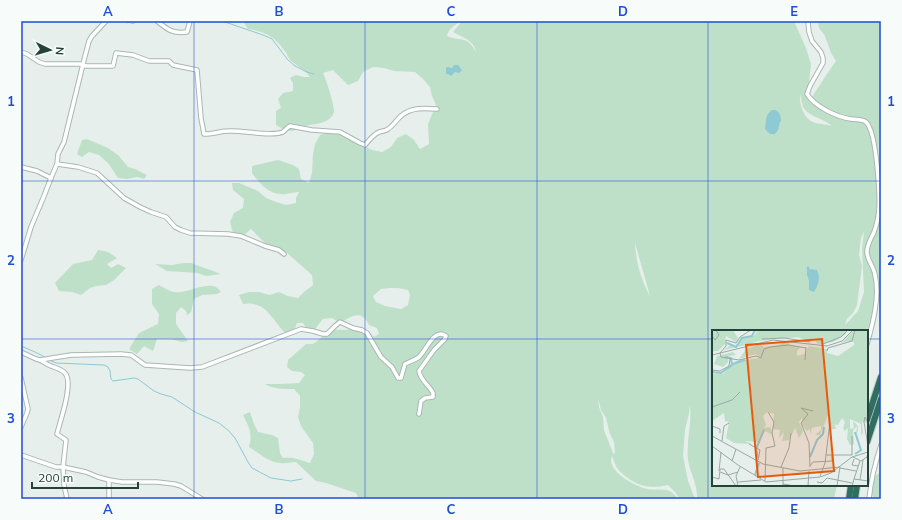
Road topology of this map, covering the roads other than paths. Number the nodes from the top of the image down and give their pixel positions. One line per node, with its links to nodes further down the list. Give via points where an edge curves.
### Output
1 (106, 21): 6 (street, via 92,36)
2 (157, 21): 3 (street, via 175,33 187,32)
3 (190, 21)
4 (808, 21): 13 (street, via 812,41 821,52 823,64 807,94 813,102 826,110 845,118 866,122 874,143 879,215 867,253 875,275 877,291)
5 (21, 52): 6 (street, via 45,64)
6 (83, 65): 7 (street, via 113,66 116,53 133,55 149,61 168,61 173,65 197,70 204,134 229,131 278,133 290,126 340,132 366,145 374,135 388,129 408,111); 8 (street)
7 (438, 109)
8 (57, 164): 10 (street); 11 (street, via 97,173 124,198 150,212 166,217 181,230 190,233 241,236)
9 (21, 167): 10 (street)
10 (51, 178): 12 (street)
11 (284, 254)
12 (21, 260)
13 (868, 340)
14 (21, 352): 15 (street)
15 (40, 360): 19 (street, via 71,355 121,354 131,355 146,365 202,367 301,329 327,334 340,322 367,334 380,357 392,367 398,378 401,378 405,364 418,359 432,339 443,334 446,339 434,350 419,371 433,393 433,396 421,400); 25 (street, via 64,371 67,375 68,393 57,434 66,440)
16 (881, 376): 20 (highway)
17 (21, 378): 21 (street, via 28,409)
18 (881, 399): 22 (highway)
19 (419, 414)
20 (868, 417)
21 (21, 427)
22 (868, 439)
23 (881, 445): 34 (street)
24 (21, 455): 25 (street)
25 (63, 468): 26 (street); 29 (street)
26 (109, 480): 30 (street); 31 (street, via 174,484)
27 (851, 486): 32 (highway)
28 (857, 486): 33 (highway)
29 (67, 499)
30 (109, 499)
31 (202, 499)
32 (850, 499)
33 (855, 499)
34 (869, 499)

